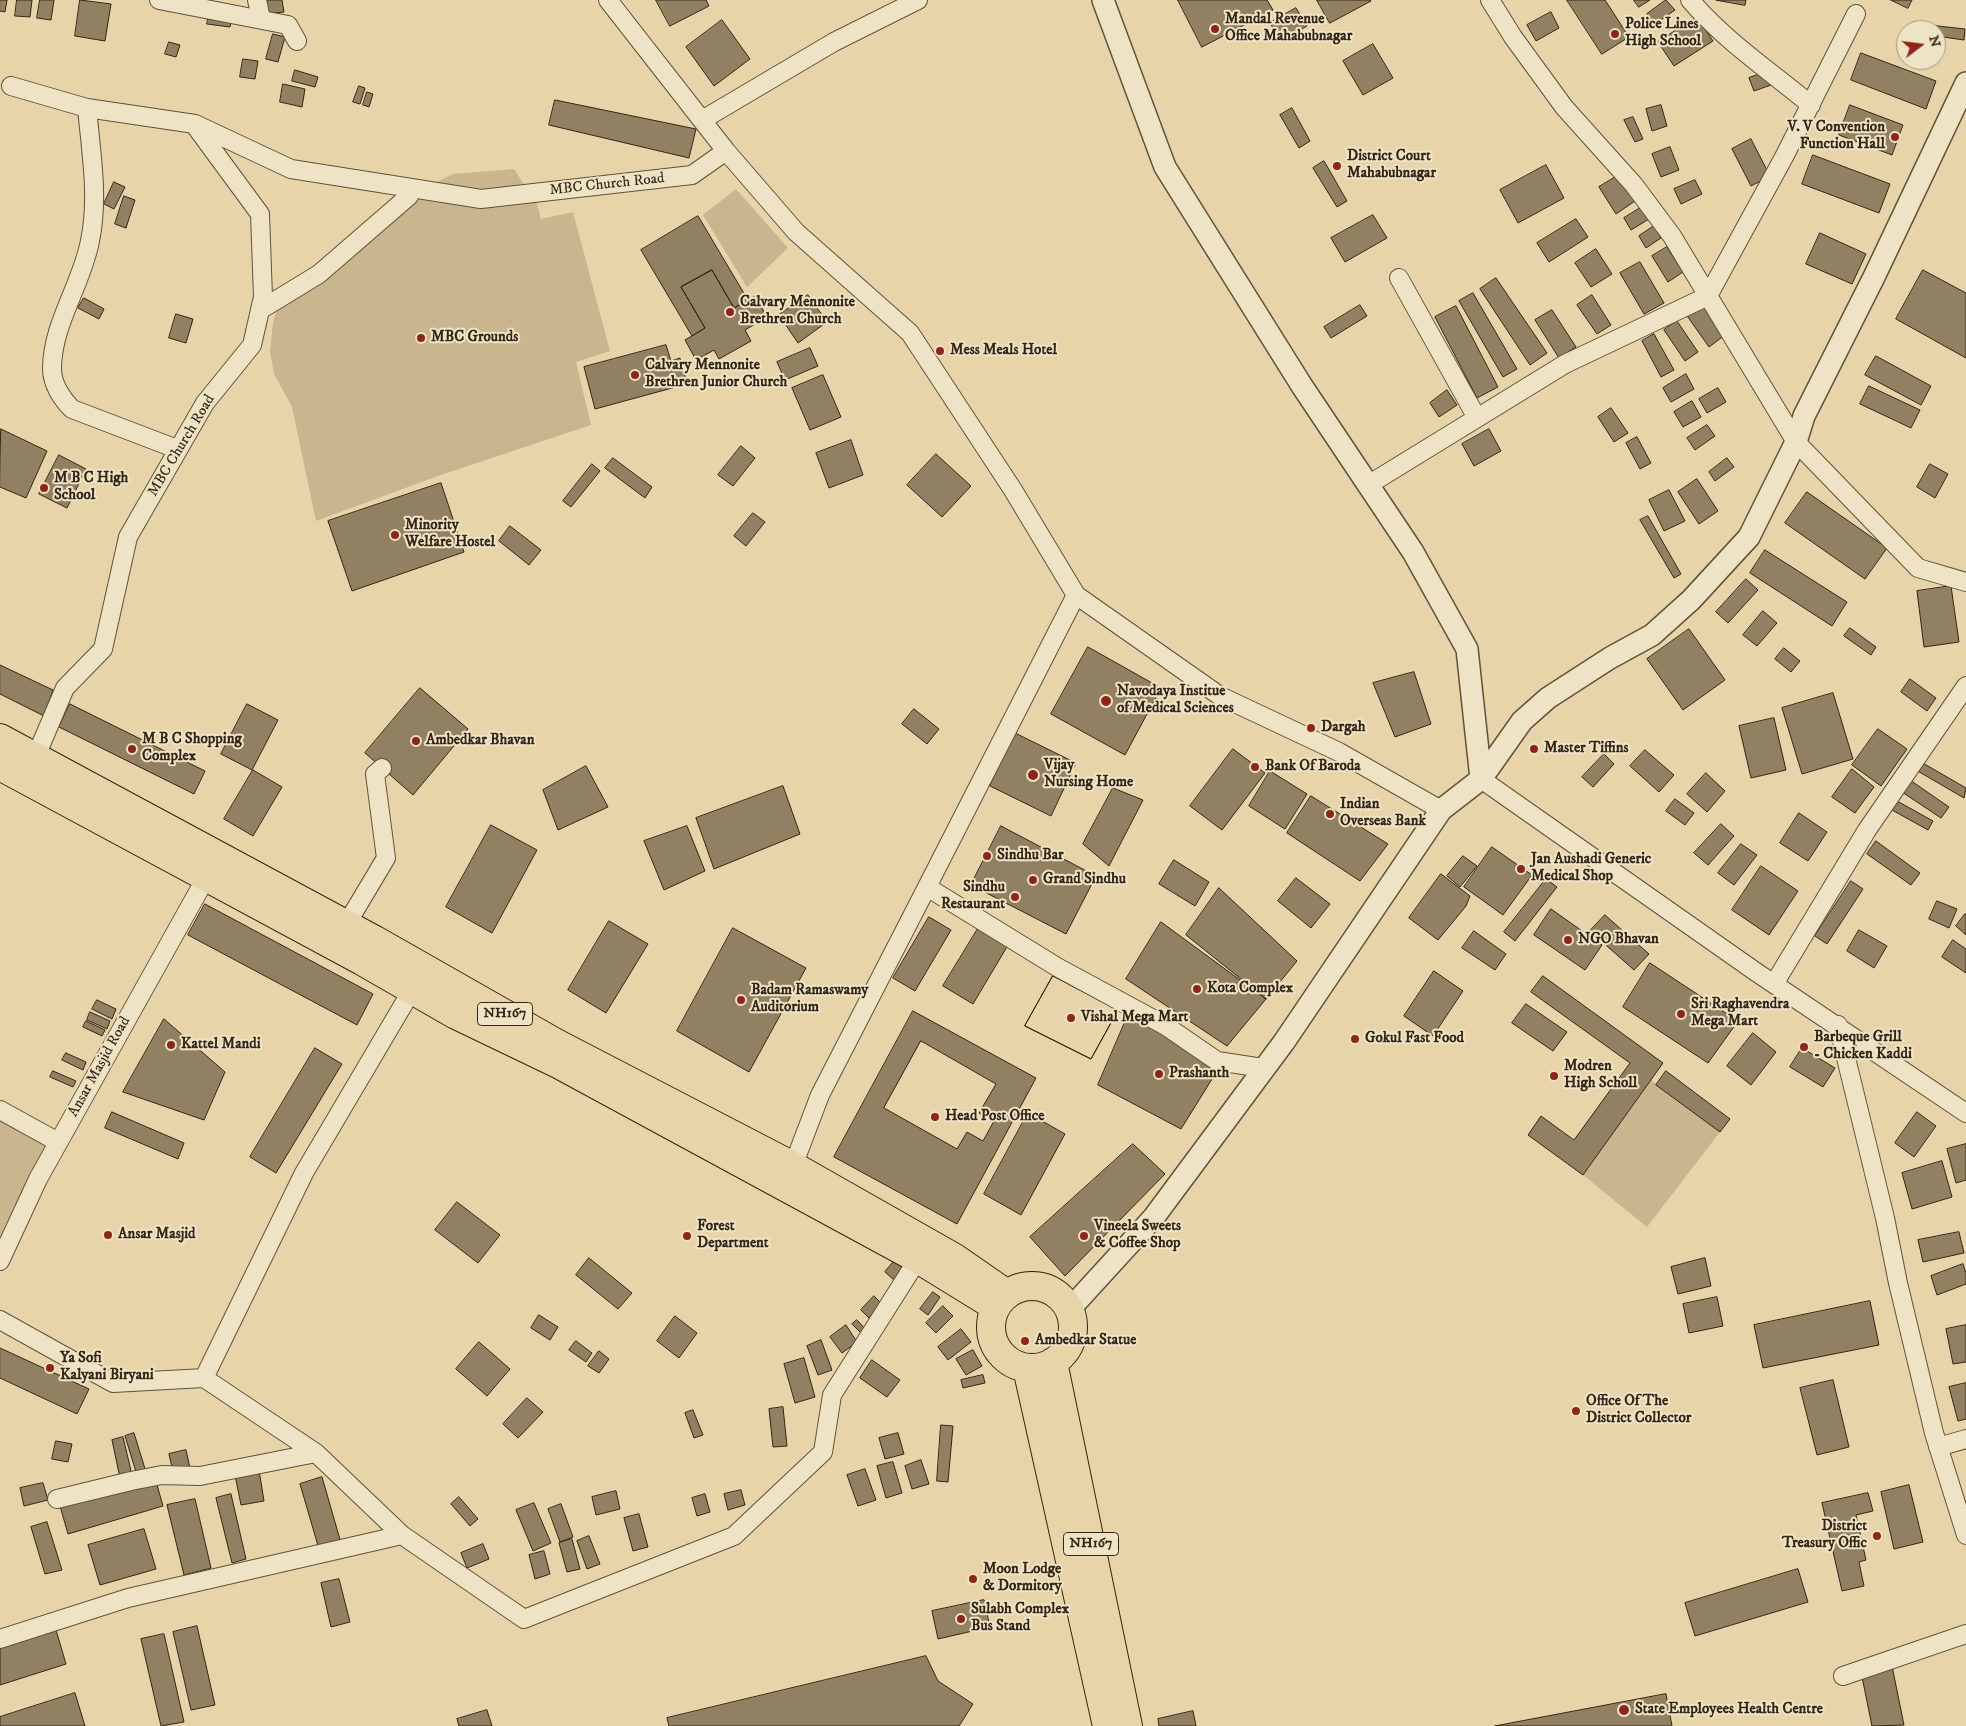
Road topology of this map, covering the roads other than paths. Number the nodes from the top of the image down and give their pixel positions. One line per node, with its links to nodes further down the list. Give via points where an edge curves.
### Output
1 (159, 0): 8 (street)
2 (257, 0): 10 (street)
3 (608, 0): 16 (street)
4 (918, 0): 16 (street, via 834,42)
5 (1103, 0): 26 (street, via 1165,167)
6 (1490, 0): 21 (street, via 1564,107 1640,192 1672,236)
7 (1690, 0): 14 (street, via 1734,44)
8 (176, 2): 10 (street)
9 (1856, 14): 14 (street)
10 (261, 20): 11 (street, via 288,25)
11 (297, 41)
12 (11, 86): 15 (street, MBC Church Road)
13 (1964, 93): 24 (street, via 1804,416)
14 (1811, 105): 21 (street)
15 (87, 108): 17 (street, MBC Church Road); 25 (street, via 94,195 90,242 57,338 52,370 60,396 72,409)
16 (702, 120): 18 (street)
17 (195, 124): 18 (street, MBC Church Road, via 291,169 481,199 692,175); 22 (street, MBC Church Road, via 260,214 263,297)
18 (726, 151): 28 (street, via 796,232 910,333 1013,490)
19 (409, 196): 22 (street, via 320,274)
20 (1399, 278): 23 (street)
21 (1708, 296): 23 (street, via 1565,364); 24 (street)
22 (260, 310): 25 (street, MBC Church Road, via 252,345 205,403)
23 (1477, 418): 26 (street)
24 (1796, 442): 27 (street, via 1918,568); 34 (street, via 1749,537 1691,600 1652,635 1548,698 1522,721)
25 (177, 450): 31 (street, MBC Church Road, via 128,538 103,649 65,688)
26 (1368, 485): 34 (street, via 1413,552 1467,649)
27 (1966, 582)
28 (1076, 595): 35 (street, via 1220,696 1339,752); 37 (street)
29 (1966, 686): 39 (street, via 1867,830)
30 (0, 738): 31 (highway, NH167)
31 (36, 756): 38 (highway, NH167)
32 (0, 766): 36 (highway, NH167)
33 (382, 768): 38 (street, via 375,774 386,858)
34 (1481, 780): 35 (street); 39 (street)
35 (1441, 810): 42 (street)
36 (207, 876): 40 (highway, NH167); 45 (street, Ansar Masjid Road)
37 (927, 887): 42 (street, via 1057,967 1166,1026 1217,1061); 46 (street, via 820,1095)
38 (346, 925): 46 (highway, NH167, via 556,1043)
39 (1774, 984): 41 (street)
40 (412, 990): 47 (highway, NH167, via 560,1065); 53 (street, via 304,1173)
41 (1838, 1025): 44 (street); 55 (street)
42 (1263, 1068): 50 (street, via 1154,1217)
43 (0, 1110): 45 (street)
44 (1966, 1113)
45 (58, 1142): 48 (street, Ansar Masjid Road)
46 (793, 1166): 49 (highway, NH167, via 947,1253)
47 (918, 1259): 49 (highway, NH167); 58 (street, via 832,1394 824,1452 734,1536 524,1619)
48 (0, 1261)
49 (1002, 1300): 50 (highway, via 1018,1288 1030,1285 1058,1295); 52 (highway, via 992,1320 996,1346 1015,1364)
50 (1070, 1310): 52 (highway, via 1073,1321 1071,1339 1062,1355)
51 (0, 1320): 53 (street, via 113,1383)
52 (1040, 1365): 63 (highway, NH167); 64 (highway, NH167)
53 (204, 1378): 56 (street)
54 (1966, 1439): 55 (street)
55 (1938, 1447): 59 (street)
56 (316, 1453): 57 (street, via 200,1476 162,1475); 58 (street)
57 (57, 1499)
58 (402, 1535): 61 (street, via 128,1598)
59 (1966, 1536)
60 (1966, 1634): 62 (street)
61 (0, 1639)
62 (1843, 1676)
63 (1107, 1726)
64 (1128, 1726)

